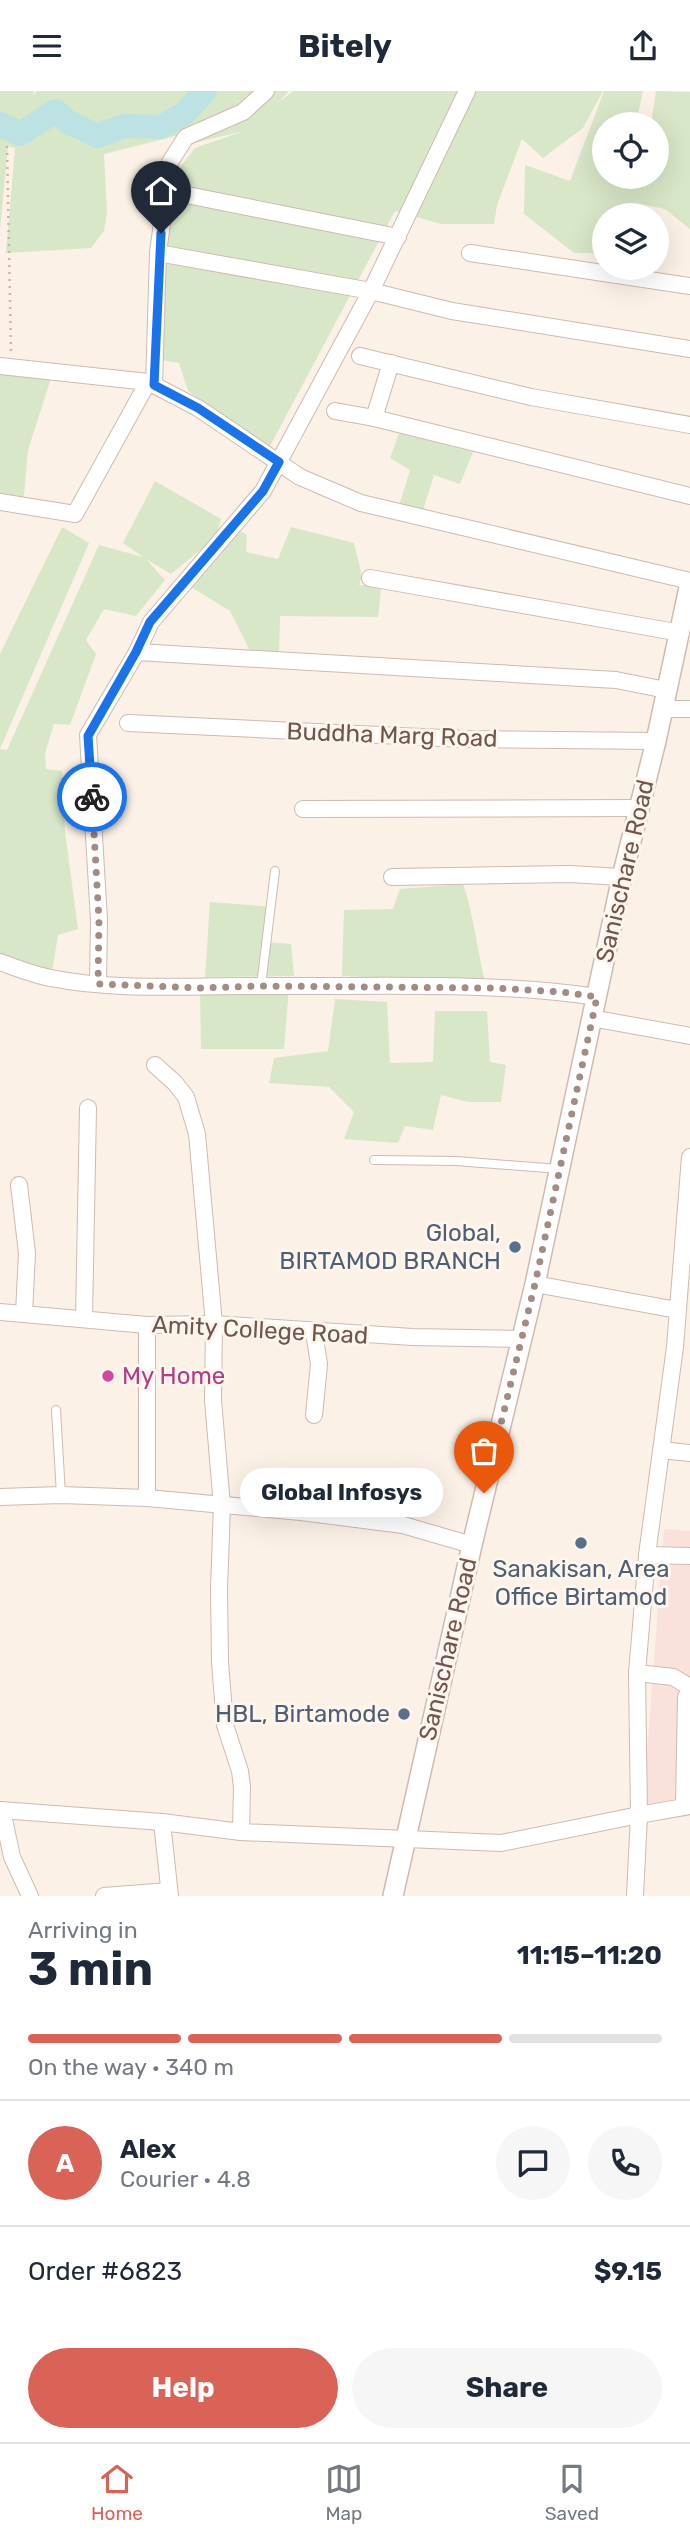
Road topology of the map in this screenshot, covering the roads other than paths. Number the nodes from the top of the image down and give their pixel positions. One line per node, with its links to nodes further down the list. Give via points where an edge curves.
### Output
1 (266, 91): 3 (street, via 243,112 186,137 170,162)
2 (467, 91): 4 (street)
3 (167, 191): 4 (street); 5 (street)
4 (398, 237): 8 (street)
5 (158, 253): 8 (street); 13 (street)
6 (470, 253): 7 (street)
7 (690, 286)
8 (371, 291): 9 (street, via 452,311); 17 (street)
9 (690, 349)
10 (360, 356): 11 (street)
11 (391, 363): 15 (street); 16 (street, via 531,397)
12 (6, 367): 13 (street)
13 (151, 384): 17 (street, via 198,408); 19 (street, via 75,513)
14 (335, 411): 15 (street)
15 (374, 418): 18 (street)
16 (690, 425)
17 (279, 462): 21 (street, via 300,477 373,506); 23 (street, via 263,491 150,622)
18 (690, 496)
19 (0, 502)
20 (370, 578): 22 (street)
21 (690, 582): 22 (street, Sanischare Road)
22 (681, 633): 24 (street, Sanischare Road)
23 (136, 652): 24 (street, via 616,680); 34 (street, via 88,736 99,920)
24 (664, 699): 25 (street); 27 (street, Sanischare Road)
25 (690, 709)
26 (128, 723): 27 (street, Buddha Marg Road, via 464,739)
27 (656, 741): 28 (street, Sanischare Road)
28 (638, 808): 29 (street); 32 (street, Sanischare Road)
29 (303, 809)
30 (275, 871): 35 (lane)
31 (392, 877): 32 (street)
32 (622, 877): 36 (street, Sanischare Road)
33 (0, 963): 34 (street, via 51,978)
34 (98, 984): 35 (street)
35 (261, 986): 36 (street, via 492,988)
36 (597, 997): 37 (street, Sanischare Road)
37 (591, 1018): 38 (street); 43 (street, Sanischare Road)
38 (690, 1036)
39 (155, 1065): 50 (street, via 186,1097 197,1134)
40 (88, 1108): 49 (street)
41 (690, 1157): 46 (street)
42 (374, 1160): 43 (lane)
43 (559, 1169): 45 (street, Sanischare Road)
44 (19, 1185): 48 (street, via 27,1253)
45 (535, 1284): 46 (street); 53 (street, Sanischare Road)
46 (677, 1310): 54 (street)
47 (0, 1312): 48 (street, Amity College Road)
48 (24, 1313): 49 (street, Amity College Road)
49 (84, 1319): 51 (street, Amity College Road)
50 (214, 1324): 51 (street, Amity College Road); 52 (street, Amity College Road); 62 (street, via 213,1400)
51 (147, 1325): 61 (street)
52 (314, 1332): 53 (street, Amity College Road); 56 (street, via 319,1364)
53 (520, 1339): 63 (street, Sanischare Road)
54 (683, 1348): 57 (street)
55 (56, 1411): 59 (lane)
56 (314, 1415)
57 (661, 1450): 58 (street); 64 (street)
58 (690, 1453)
59 (61, 1495): 60 (street); 61 (street)
60 (0, 1497)
61 (147, 1498): 62 (street)
62 (222, 1506): 63 (street, via 403,1525); 72 (street, via 221,1672 225,1725 240,1771)
63 (472, 1545): 73 (street, Sanischare Road)
64 (647, 1556): 65 (street); 66 (street)
65 (690, 1556)
66 (637, 1673): 67 (street, via 673,1677); 70 (street)
67 (690, 1687): 68 (street, via 686,1698)
68 (687, 1806): 70 (street)
69 (1, 1810): 71 (street); 75 (street, via 12,1857)
70 (639, 1815): 73 (street, via 501,1843); 78 (street)
71 (162, 1822): 72 (street); 74 (street)
72 (241, 1832): 73 (street)
73 (405, 1839): 77 (street, Sanischare Road)
74 (170, 1894): 76 (street)
75 (30, 1896)
76 (104, 1896)
77 (393, 1896)
78 (635, 1896)

